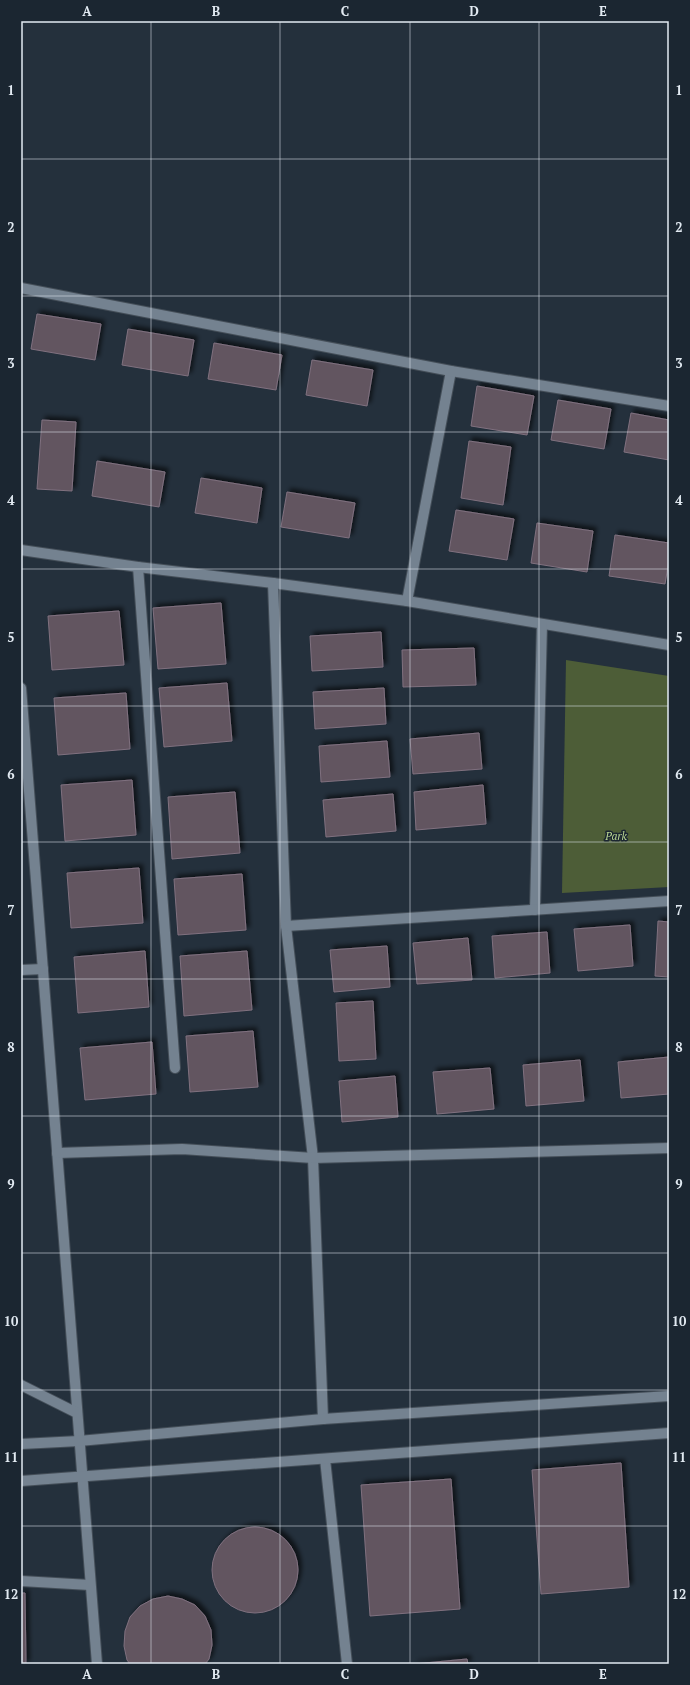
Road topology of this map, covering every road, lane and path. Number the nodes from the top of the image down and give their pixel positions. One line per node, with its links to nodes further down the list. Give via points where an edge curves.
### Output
1 (21, 288): 2 (street)
2 (451, 371): 3 (street); 7 (street)
3 (669, 406)
4 (21, 550): 5 (street)
5 (138, 567): 6 (street); 16 (street)
6 (272, 583): 7 (street); 13 (street)
7 (407, 601): 8 (street)
8 (542, 624): 9 (street); 12 (street)
9 (669, 645)
10 (21, 688): 14 (street)
11 (669, 901): 12 (street)
12 (535, 910): 13 (street)
13 (286, 926): 19 (street)
14 (43, 969): 15 (street); 18 (street)
15 (21, 970)
16 (175, 1068)
17 (669, 1148): 19 (street)
18 (57, 1153): 19 (street, via 182,1149); 22 (street)
19 (314, 1158): 23 (street)
20 (21, 1385): 22 (street)
21 (669, 1396): 23 (street)
22 (77, 1413): 25 (street)
23 (323, 1419): 25 (street)
24 (669, 1433): 27 (street)
25 (79, 1441): 26 (street); 28 (street)
26 (21, 1444)
27 (325, 1459): 28 (street); 33 (street)
28 (82, 1478): 29 (street); 31 (street)
29 (21, 1481)
30 (21, 1581): 31 (street)
31 (90, 1585): 32 (street)
32 (97, 1664)
33 (347, 1664)

